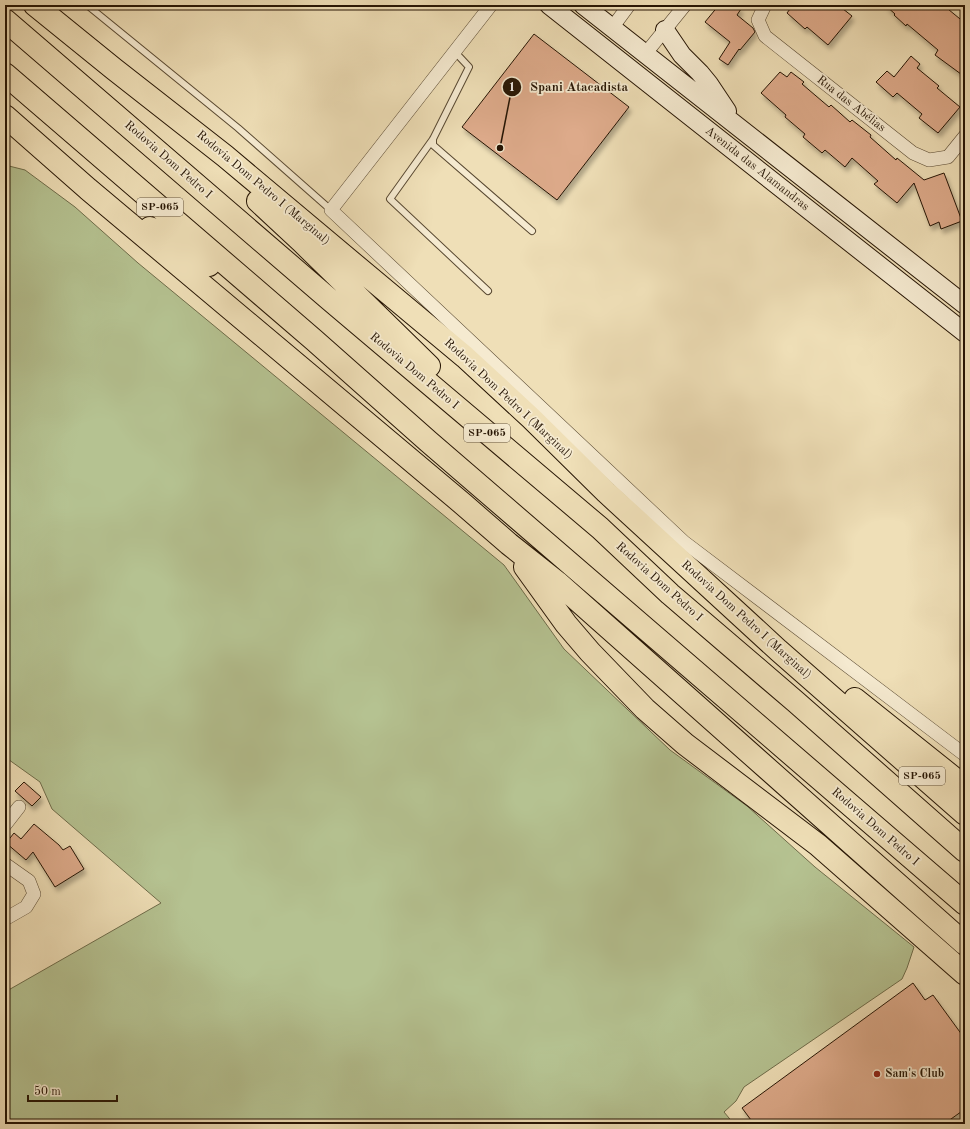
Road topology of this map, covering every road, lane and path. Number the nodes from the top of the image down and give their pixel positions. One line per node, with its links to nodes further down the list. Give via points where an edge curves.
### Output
1 (35, 5): 14 (highway, Rodovia Dom Pedro I (Marginal) / SP-065)
2 (87, 5): 23 (lane, via 238,128)
3 (491, 5): 12 (street)
4 (549, 5): 22 (street, Avenida das Alamandras)
5 (583, 5): 10 (street, Avenida das Alamandras)
6 (629, 5): 10 (street)
7 (685, 5): 11 (street)
8 (765, 5): 18 (street, Rua das Abélias, via 758,20 765,36 913,153 929,160 948,157)
9 (5, 20): 29 (highway, Rodovia Dom Pedro I / SP-065)
10 (612, 28): 13 (street, Avenida das Alamandras)
11 (665, 30): 13 (street); 17 (street, via 682,55 709,84)
12 (454, 52): 19 (lane, via 470,67); 23 (street)
13 (646, 53): 17 (street, Avenida das Alamandras)
14 (114, 69): 29 (highway, via 301,241); 31 (highway, Rodovia Dom Pedro I (Marginal) / SP-065, via 225,156 465,357)
15 (5, 74): 28 (highway, Rodovia Dom Pedro I / SP-065)
16 (5, 116): 21 (highway)
17 (737, 125): 20 (street, Avenida das Alamandras)
18 (965, 136)
19 (432, 139): 24 (lane, via 433,145); 25 (lane, via 390,199)
20 (802, 177): 22 (street, via 799,188); 26 (street, Avenida das Alamandras)
21 (88, 190): 28 (highway, via 188,251); 30 (highway)
22 (788, 194): 27 (street, Avenida das Alamandras)
23 (331, 210): 32 (street, via 684,542)
24 (532, 231)
25 (488, 291)
26 (965, 305)
27 (965, 333)
28 (314, 340): 39 (highway, Rodovia Dom Pedro I / SP-065, via 434,447)
29 (563, 496): 37 (highway, Rodovia Dom Pedro I / SP-065, via 670,594)
30 (509, 544): 41 (highway, via 557,582); 42 (highway, via 566,624 645,710 685,744 818,845)
31 (710, 588): 33 (highway, via 794,650); 35 (highway, Rodovia Dom Pedro I (Marginal) / SP-065)
32 (965, 755)
33 (965, 787)
34 (19, 807): 36 (street)
35 (965, 814)
36 (5, 825)
37 (965, 850)
38 (5, 864): 40 (street, via 29,881 34,894 26,907)
39 (965, 904)
40 (5, 919)
41 (965, 944)
42 (965, 974)

